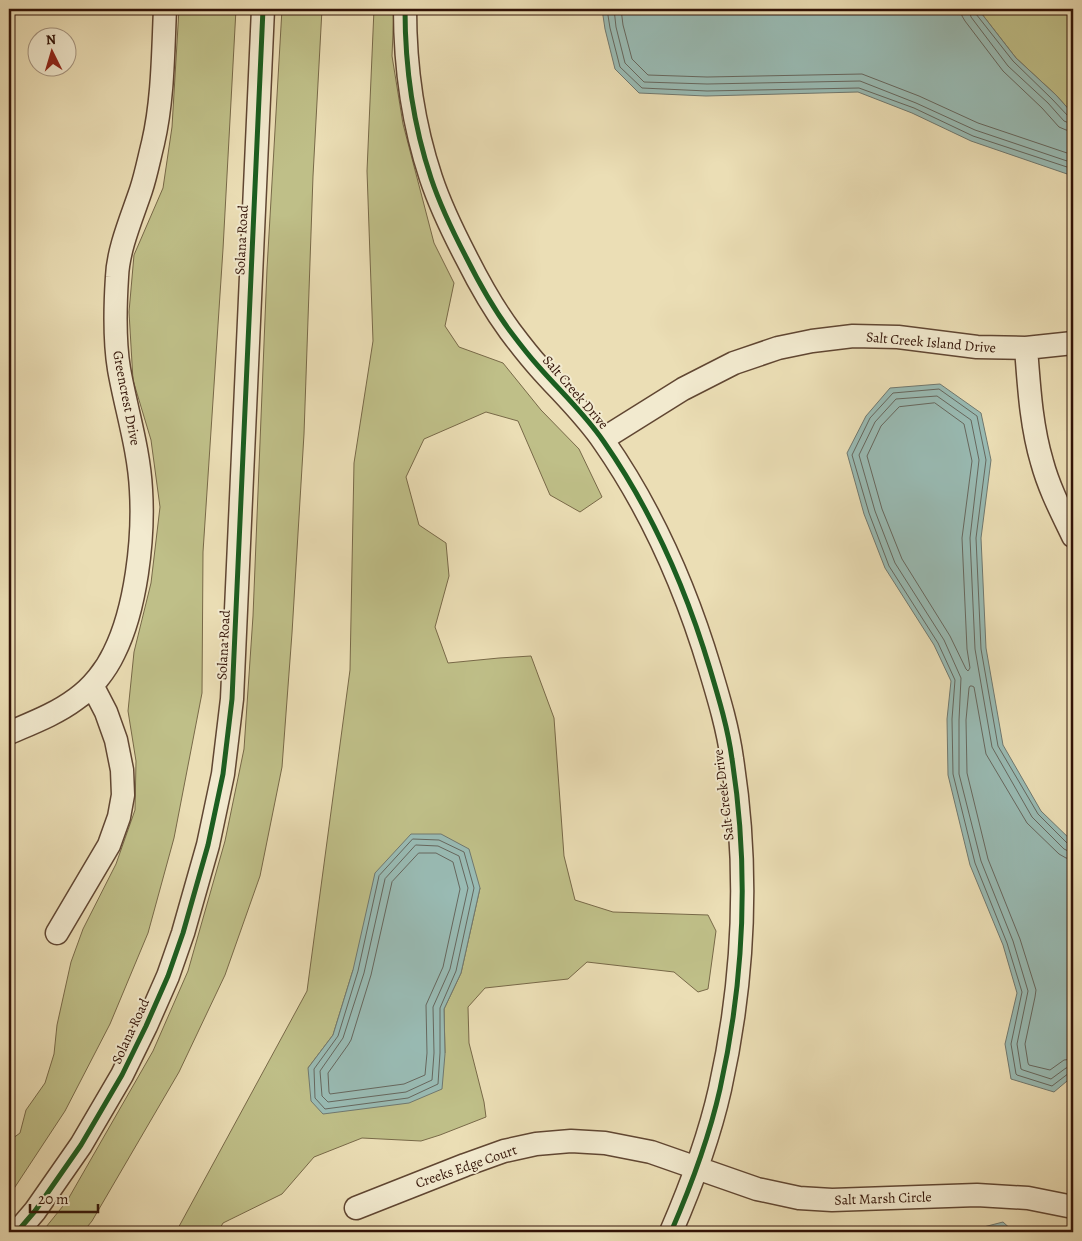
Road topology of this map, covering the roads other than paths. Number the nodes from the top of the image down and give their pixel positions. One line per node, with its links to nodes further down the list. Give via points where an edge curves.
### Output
1 (165, 9): 8 (street, Greencrest Drive, via 154,141 125,235 117,274 114,314 119,367 142,490 137,576 127,619 114,653)
2 (263, 9): 14 (street, Solana Road, via 232,699 208,845 168,976 122,1075 81,1145)
3 (405, 9): 6 (street, Salt Creek Drive, via 410,83 418,132 432,180 453,231 478,282 508,329)
4 (1073, 342): 5 (street, Salt Creek Island Drive)
5 (1026, 348): 6 (street, Salt Creek Island Drive, via 976,347 898,337 853,336 812,340 734,363 683,389); 7 (street, via 1041,461)
6 (603, 439): 11 (street, Salt Creek Drive, via 649,517 678,579 706,654 732,757 740,824 740,957 720,1089)
7 (1073, 536)
8 (92, 685): 9 (street, Greencrest Drive, via 77,699); 10 (street, via 116,740 122,770 120,817 109,845)
9 (9, 732)
10 (57, 933)
11 (697, 1168): 12 (street, Salt Marsh Circle, via 757,1189 799,1198 832,1200 977,1195 1028,1198); 13 (street, Creeks Edge Court, via 651,1152 606,1143 536,1144 464,1165); 15 (street, Salt Creek Drive)
12 (1073, 1207)
13 (356, 1208)
14 (17, 1232)
15 (670, 1232)

